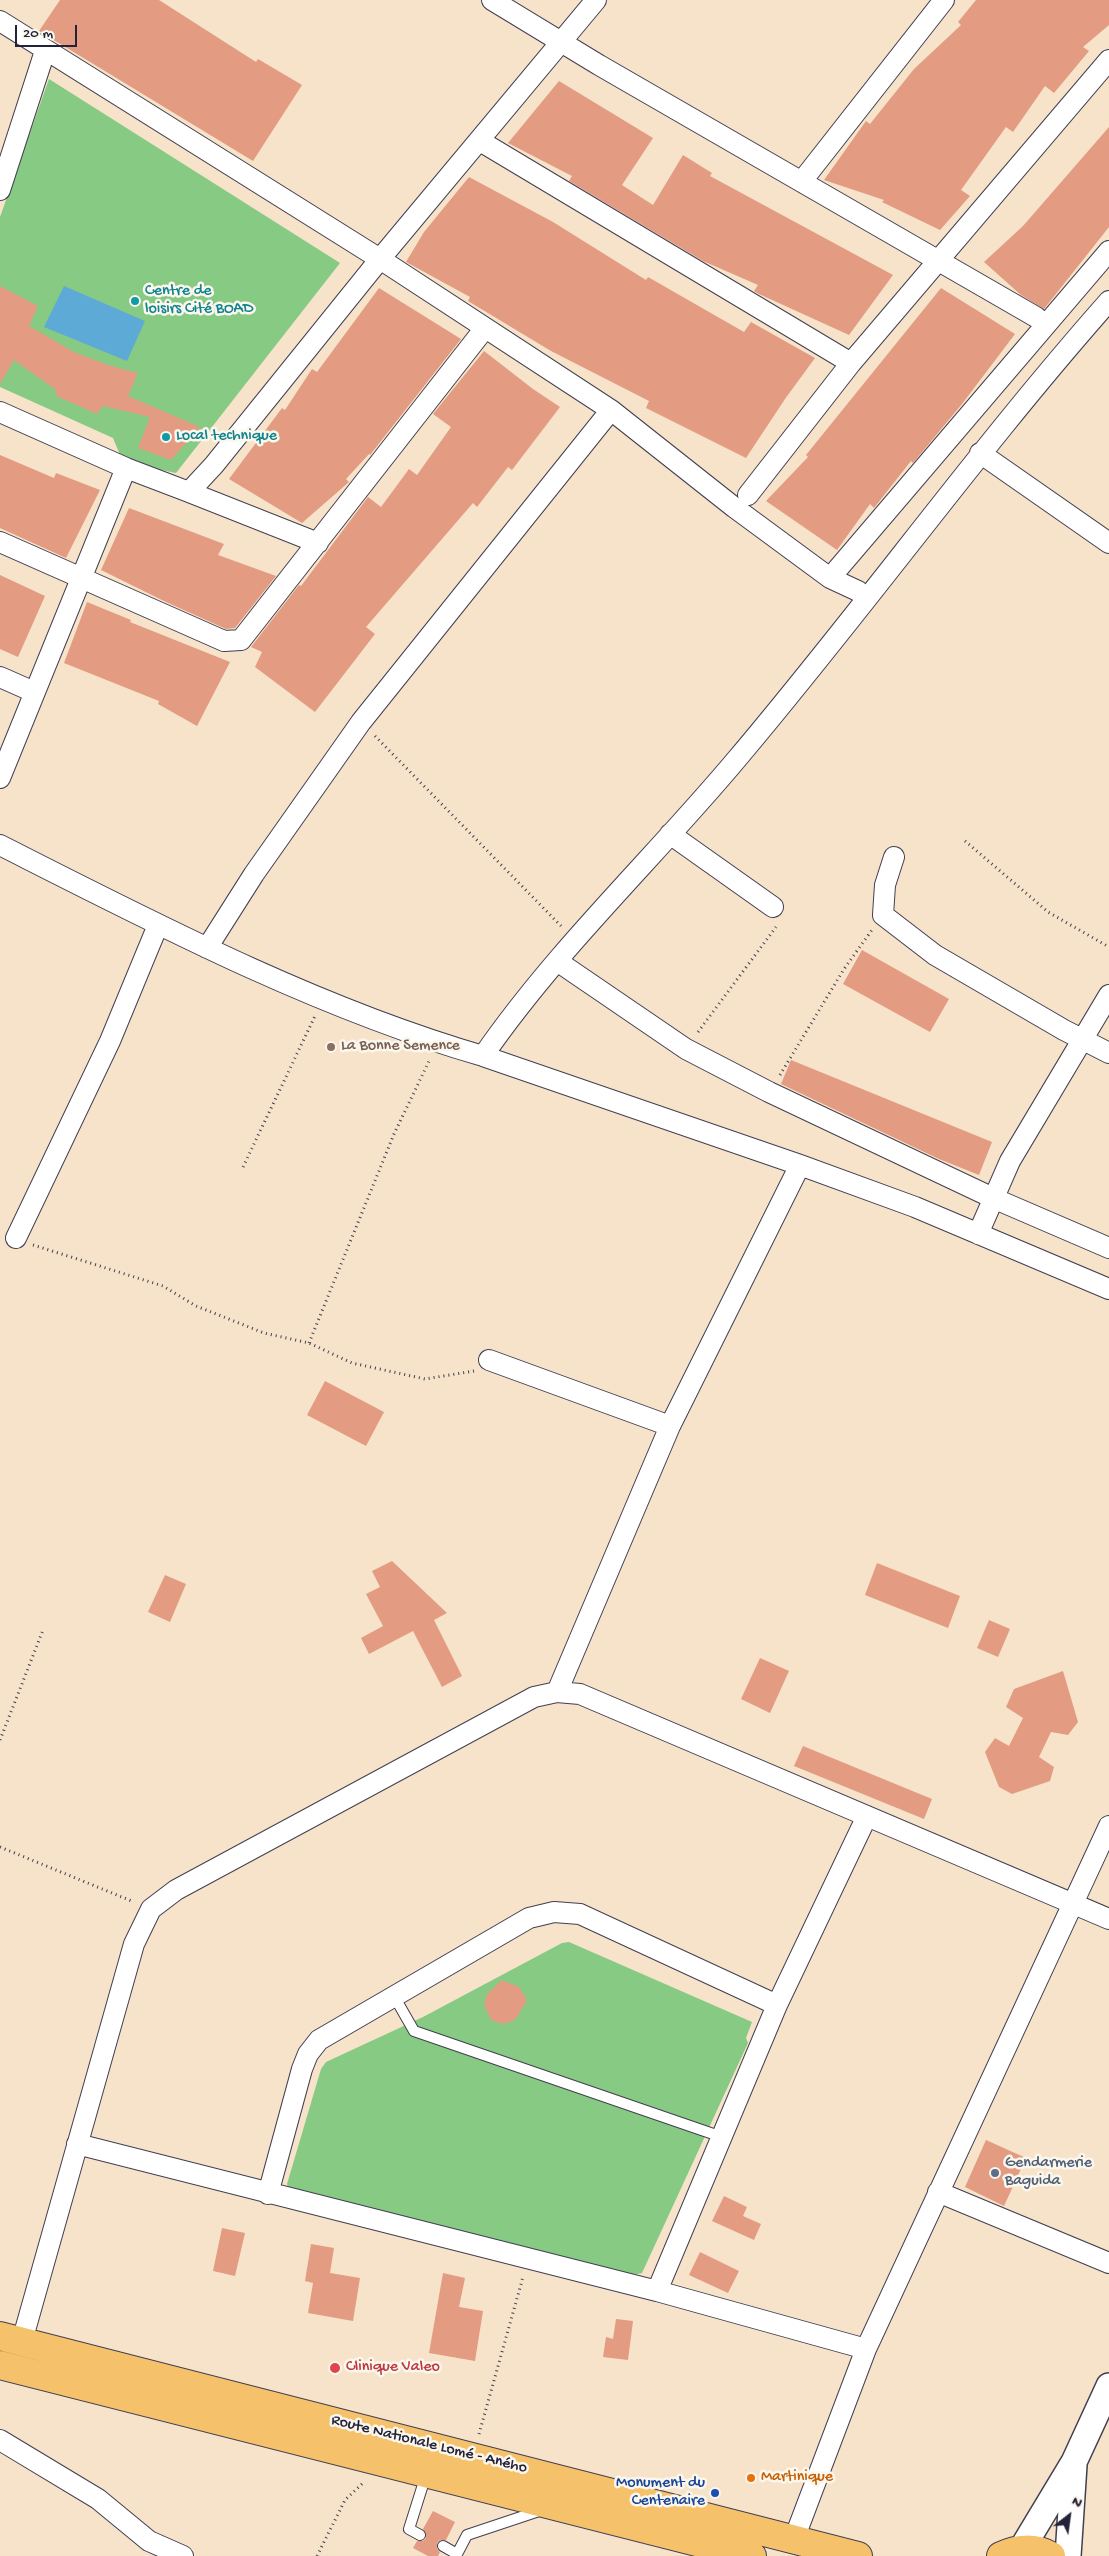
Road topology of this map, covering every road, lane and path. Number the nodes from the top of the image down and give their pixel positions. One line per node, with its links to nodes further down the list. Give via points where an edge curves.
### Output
1 (492, 0): 5 (street)
2 (596, 0): 5 (street)
3 (944, 0): 10 (street)
4 (0, 22): 6 (street)
5 (563, 42): 8 (street); 10 (street)
6 (45, 51): 9 (street); 13 (street)
7 (1109, 60): 14 (street)
8 (480, 141): 13 (street); 18 (street)
9 (6, 148): 11 (street)
10 (802, 182): 14 (street)
11 (0, 190)
12 (1109, 251): 29 (street)
13 (380, 259): 17 (street); 23 (street, via 257,413)
14 (938, 260): 16 (street); 18 (street)
15 (1109, 301): 21 (street)
16 (1036, 316)
17 (485, 328): 19 (street); 26 (street)
18 (851, 362): 24 (street)
19 (611, 410): 29 (street); 33 (street)
20 (0, 412): 22 (street)
21 (980, 453): 27 (street); 30 (street)
22 (126, 468): 23 (street); 28 (street)
23 (189, 492): 26 (street)
24 (748, 495)
25 (0, 542): 28 (street)
26 (318, 543): 28 (street, via 241,640 224,641)
27 (1109, 543)
28 (80, 577): 32 (street)
29 (830, 578): 30 (street, via 858,591)
30 (865, 598): 35 (street, via 736,760)
31 (0, 677): 32 (street)
32 (34, 692): 34 (street)
33 (361, 722): 42 (path, via 488,849 558,925); 44 (street, via 254,874)
34 (0, 778)
35 (670, 834): 39 (street); 42 (street)
36 (966, 841): 43 (path, via 1048,912)
37 (0, 845): 41 (street)
38 (894, 857): 40 (street, via 885,884)
39 (774, 907): 50 (path, via 779,918 775,930)
40 (883, 915): 48 (street, via 935,955); 53 (path, via 844,968)
41 (158, 925): 44 (street); 58 (street, via 110,1040)
42 (579, 934): 45 (street)
43 (1109, 947)
44 (207, 948): 47 (street)
45 (557, 961): 50 (street); 52 (street)
46 (1109, 995): 48 (street)
47 (324, 998): 49 (street); 55 (path)
48 (1083, 1040): 51 (street); 56 (street, via 1010,1161)
49 (438, 1043): 52 (street); 61 (path, via 394,1134)
50 (686, 1049): 53 (street)
51 (1109, 1052)
52 (483, 1056): 54 (street)
53 (769, 1092): 56 (street)
54 (800, 1165): 57 (street); 63 (street)
55 (243, 1167)
56 (993, 1198): 57 (street); 59 (street)
57 (978, 1234): 60 (street)
58 (16, 1238): 61 (path, via 163,1286 196,1306 264,1332)
59 (1109, 1248)
60 (1109, 1289)
61 (309, 1343): 62 (path, via 352,1363 425,1379 475,1371)
62 (489, 1360): 63 (street)
63 (670, 1426): 65 (street)
64 (43, 1630): 66 (path)
65 (557, 1692): 67 (street, via 580,1694); 71 (street, via 534,1697 176,1890)
66 (0, 1740)
67 (867, 1816): 70 (street); 74 (street)
68 (1109, 1826): 70 (street)
69 (0, 1847): 71 (path)
70 (1072, 1904): 72 (street); 77 (street)
71 (151, 1909): 76 (street, via 134,1944)
72 (1109, 1919)
73 (394, 1996): 74 (street, via 528,1918 554,1912 580,1914); 75 (lane, via 414,2031); 78 (street, via 319,2040 308,2054)
74 (777, 2005): 75 (street)
75 (722, 2137): 81 (street)
76 (76, 2144): 78 (street); 82 (street)
77 (938, 2192): 80 (street); 83 (street)
78 (268, 2194): 79 (street)
79 (528, 2260): 81 (street); 87 (path, via 481,2422)
80 (1109, 2264)
81 (657, 2291): 83 (street)
82 (11, 2338): 87 (highway, Route Nationale Lomé - Aného)
83 (866, 2350): 93 (street)
84 (0, 2365): 89 (highway, Route Nationale Lomé - Aného)
85 (1109, 2386): 88 (street)
86 (0, 2440): 95 (street, via 98,2499)
87 (476, 2457): 93 (highway, Route Nationale Lomé - Aného)
88 (1074, 2462): 96 (street); 102 (street)
89 (384, 2464): 90 (highway, Route Nationale Lomé - Aného); 98 (path, via 345,2500)
90 (426, 2474): 91 (highway, Route Nationale Lomé - Aného); 92 (lane, via 409,2529)
91 (552, 2506): 94 (lane, via 466,2535 456,2554); 99 (highway, Route Nationale Lomé - Aného)
92 (420, 2535)
93 (794, 2539): 100 (highway, Route Nationale Lomé - Aného)
94 (443, 2546)
95 (143, 2549): 97 (street)
96 (1011, 2553): 101 (highway, via 1038,2551)
97 (183, 2556)
98 (316, 2556)
99 (752, 2556)
100 (858, 2556)
101 (1051, 2556)
102 (1068, 2556)

